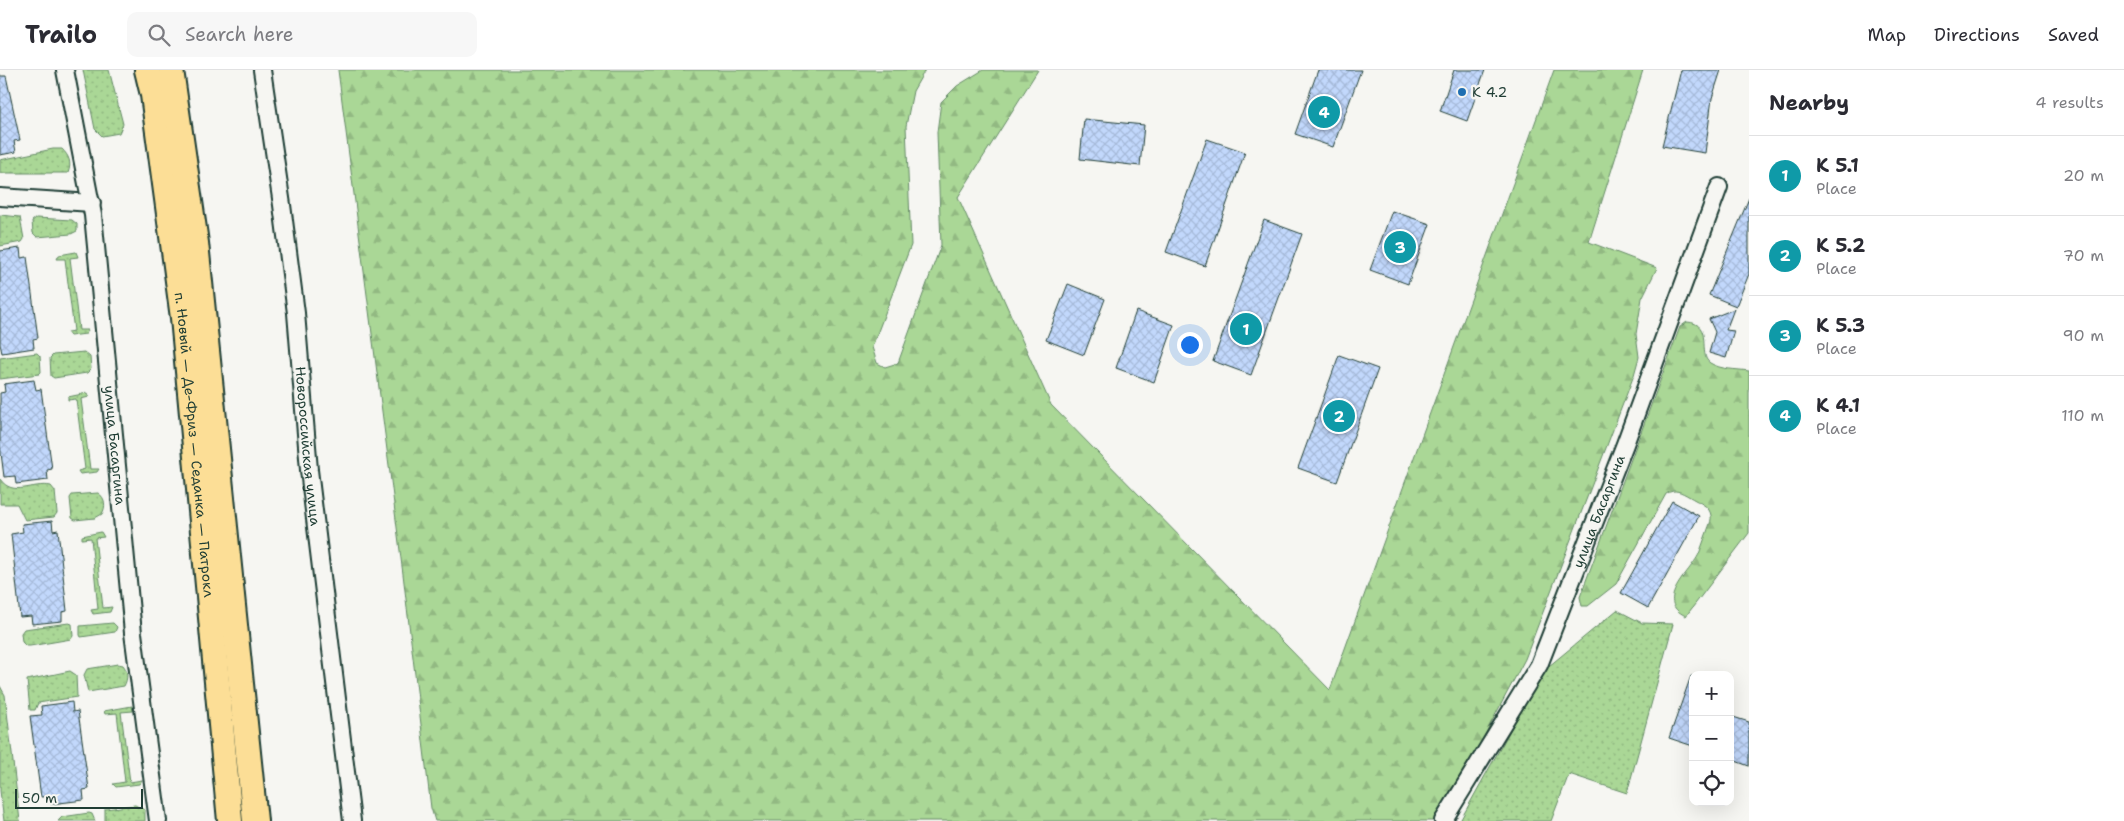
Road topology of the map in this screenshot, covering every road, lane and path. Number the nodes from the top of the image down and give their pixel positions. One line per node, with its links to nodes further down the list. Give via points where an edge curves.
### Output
1 (65, 70): 7 (street, улица Басаргина)
2 (147, 70): 9 (highway, п. Новый — Де-Фриз — Седанка — Патрокл, via 183,318)
3 (171, 70): 10 (highway, п. Новый — Де-Фриз — Седанка — Патрокл, via 196,243)
4 (262, 70): 11 (street, Новороссийская улица, via 294,304 309,470)
5 (1719, 187): 12 (street, улица Басаргина, via 1625,444 1538,665)
6 (0, 197): 7 (street)
7 (92, 203): 8 (street, улица Басаргина, via 133,632)
8 (158, 821)
9 (230, 821)
10 (255, 821)
11 (352, 821)
12 (1443, 821)

